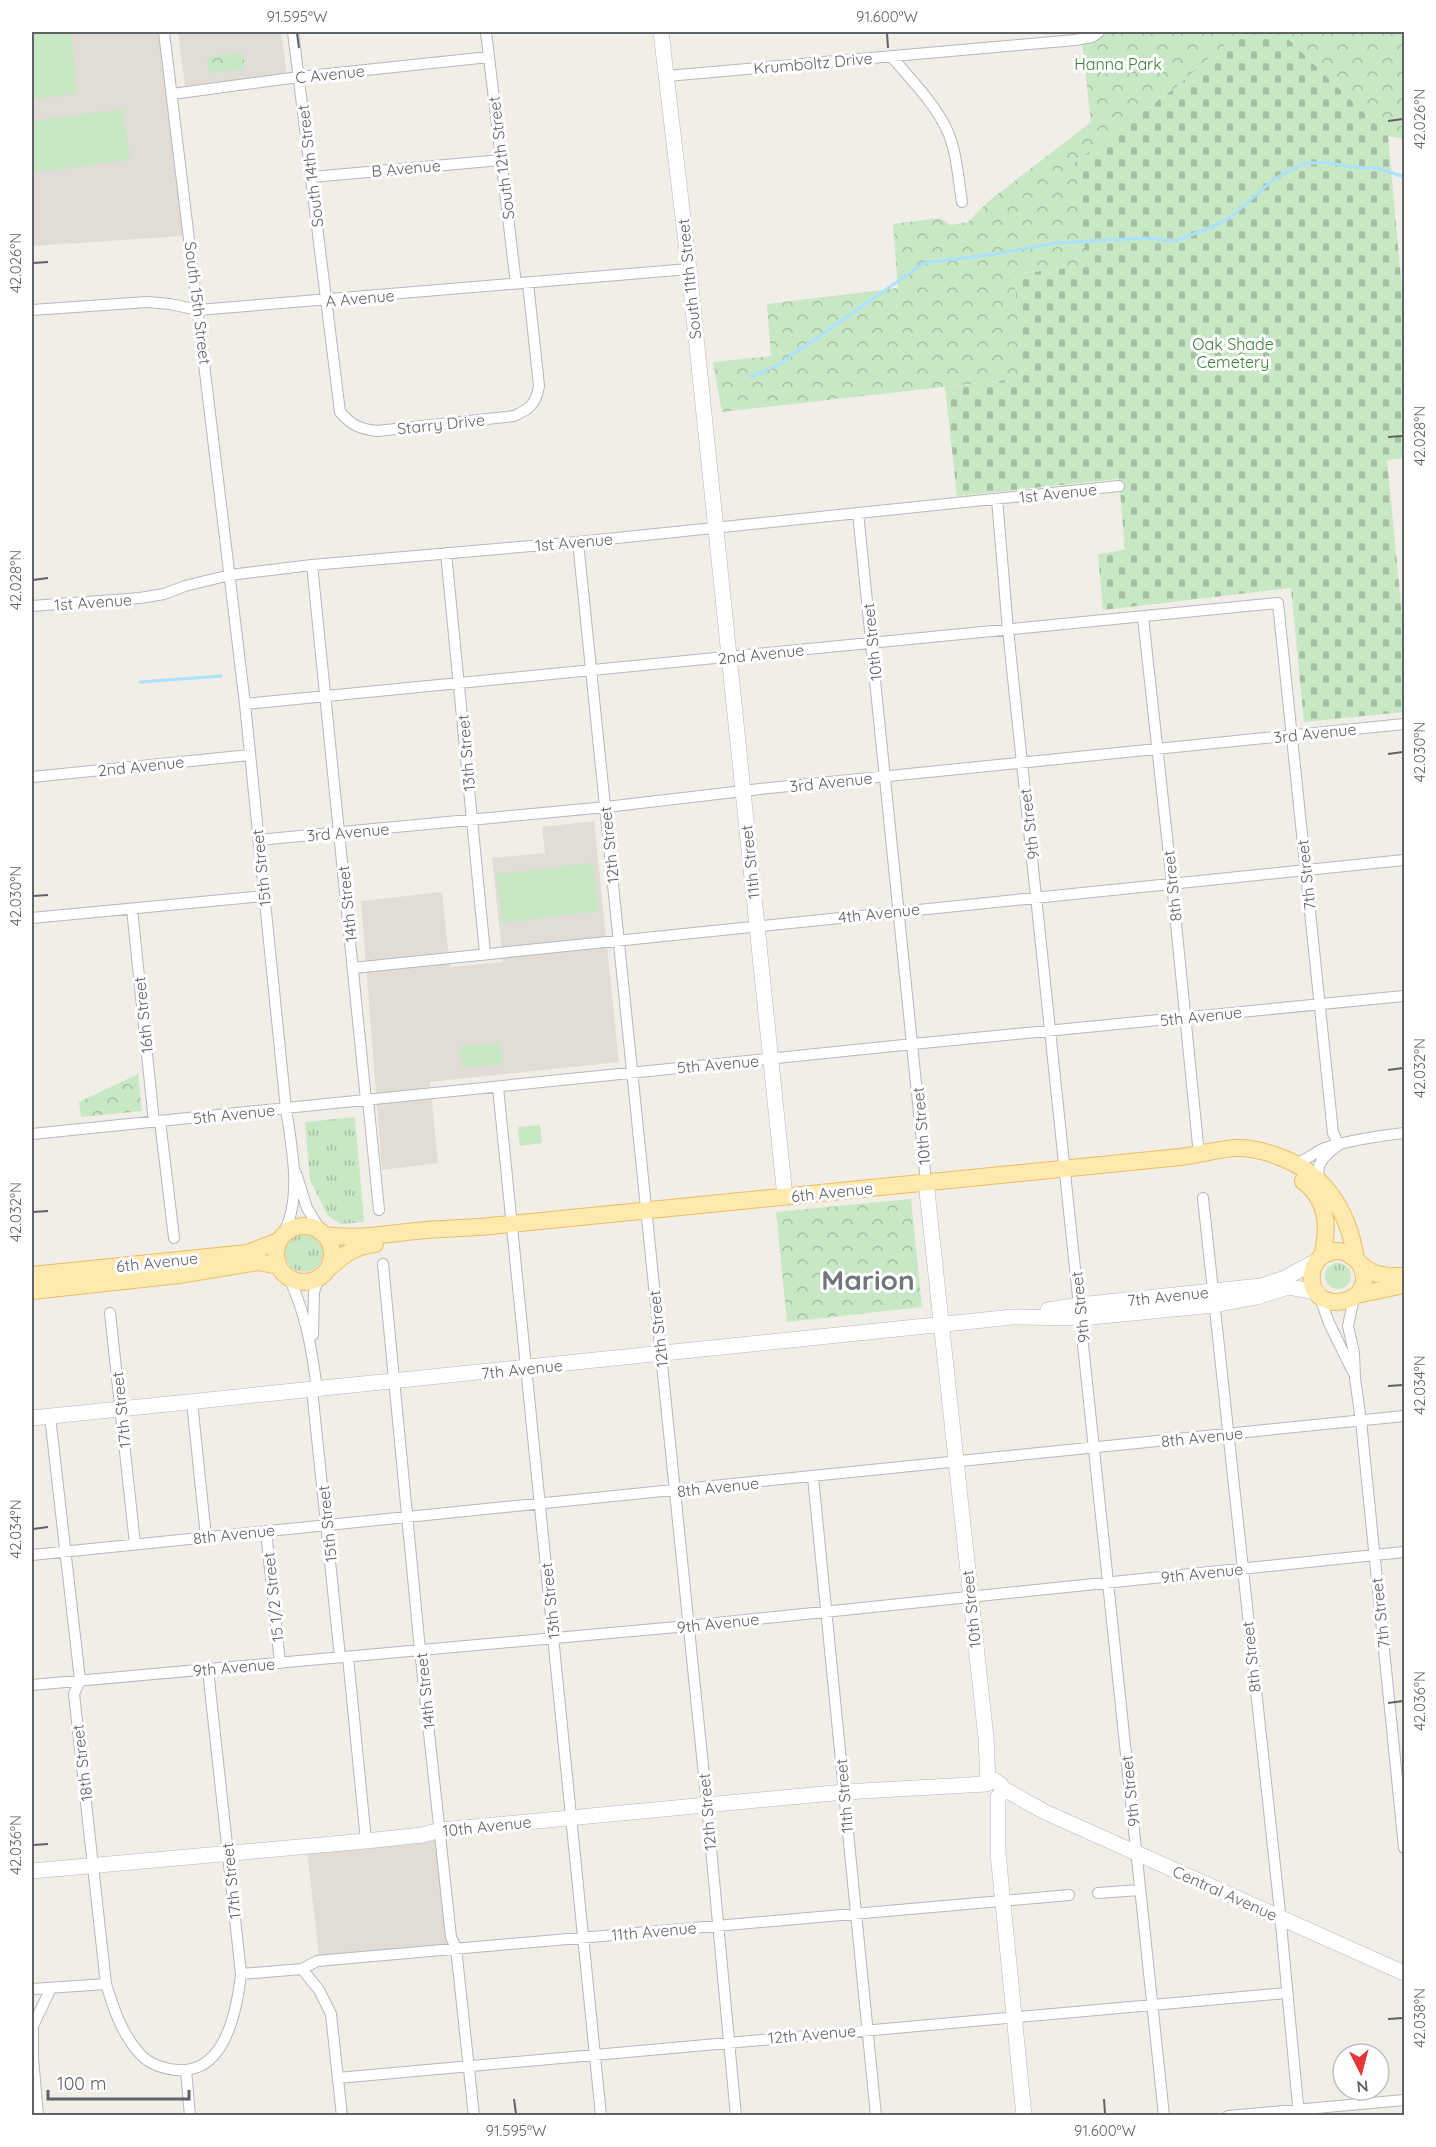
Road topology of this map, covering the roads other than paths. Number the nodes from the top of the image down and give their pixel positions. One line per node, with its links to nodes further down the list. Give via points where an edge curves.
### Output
1 (164, 32): 10 (street, South 15th Street)
2 (293, 32): 9 (street, South 14th Street)
3 (486, 32): 7 (street, South 12th Street)
4 (661, 32): 8 (street, South 11th Street)
5 (1100, 32): 6 (street, Krumboltz Drive, via 1076,40)
6 (891, 56): 8 (street, Krumboltz Drive); 13 (street, via 947,129)
7 (489, 57): 9 (street, C Avenue); 11 (street, South 12th Street)
8 (667, 76): 14 (street, South 11th Street)
9 (299, 78): 10 (street, C Avenue); 12 (street, South 14th Street)
10 (172, 94): 19 (street, South 15th Street)
11 (501, 160): 12 (street, B Avenue); 16 (street, South 12th Street)
12 (312, 177): 17 (street, South 14th Street)
13 (962, 202)
14 (688, 269): 15 (street, A Avenue); 23 (street, South 11th Street)
15 (528, 283): 16 (street, A Avenue); 17 (street, Starry Drive, via 539,386 537,400 529,410 514,416 376,431 349,423 340,412)
16 (516, 284): 17 (street, A Avenue)
17 (326, 300): 19 (street, A Avenue)
18 (32, 310): 19 (street, A Avenue, via 147,302)
19 (198, 310): 27 (street, South 15th Street)
20 (1119, 486): 21 (street, 1st Avenue)
21 (997, 499): 22 (street, 1st Avenue); 31 (street, 9th Street)
22 (858, 513): 23 (street, 1st Avenue); 32 (street, 10th Street)
23 (714, 527): 24 (street, 1st Avenue); 33 (street, 11th Street)
24 (578, 542): 25 (street, 1st Avenue); 34 (street, 12th Street)
25 (446, 553): 26 (street, 1st Avenue); 35 (street, 13th Street)
26 (312, 565): 27 (street, 1st Avenue); 36 (street, 14th Street)
27 (230, 576): 29 (street, 1st Avenue, via 140,598); 37 (street, 15th Street)
28 (1278, 603): 30 (street, 2nd Avenue); 39 (street, 7th Street)
29 (32, 606)
30 (1143, 617): 31 (street, 2nd Avenue); 40 (street, 8th Street)
31 (1008, 630): 32 (street, 2nd Avenue); 42 (street, 9th Street)
32 (872, 643): 33 (street, 2nd Avenue); 43 (street, 10th Street)
33 (729, 657): 34 (street, 2nd Avenue); 45 (street, 11th Street)
34 (591, 670): 35 (street, 2nd Avenue); 46 (street, 12th Street)
35 (460, 684): 36 (street, 2nd Avenue); 47 (street, 13th Street)
36 (326, 696): 37 (street, 2nd Avenue); 48 (street, 14th Street)
37 (245, 704): 41 (street, 15th Street)
38 (1404, 724): 39 (street, 3rd Avenue)
39 (1292, 735): 40 (street, 3rd Avenue); 51 (street, 7th Street)
40 (1157, 749): 42 (street, 3rd Avenue); 52 (street, 8th Street)
41 (250, 755): 44 (street, 2nd Avenue); 49 (street, 15th Street)
42 (1022, 763): 43 (street, 3rd Avenue); 54 (street, 9th Street)
43 (885, 776): 45 (street, 3rd Avenue); 56 (street, 10th Street)
44 (32, 777)
45 (743, 791): 46 (street, 3rd Avenue); 58 (street, 11th Street)
46 (606, 807): 47 (street, 3rd Avenue); 59 (street, 12th Street)
47 (471, 820): 48 (street, 3rd Avenue); 60 (street, 13th Street)
48 (340, 832): 49 (street, 3rd Avenue); 61 (street, 14th Street)
49 (258, 840): 53 (street, 15th Street)
50 (1404, 860): 51 (street, 4th Avenue)
51 (1306, 870): 52 (street, 4th Avenue); 63 (street, 7th Street)
52 (1172, 883): 54 (street, 4th Avenue); 64 (street, 8th Street)
53 (264, 896): 55 (street); 71 (street, 15th Street)
54 (1038, 897): 56 (street, 4th Avenue); 65 (street, 9th Street)
55 (132, 909): 57 (street); 72 (street, 16th Street)
56 (899, 911): 58 (street, 4th Avenue); 66 (street, 10th Street)
57 (32, 918)
58 (757, 925): 59 (street, 4th Avenue); 67 (street, 11th Street)
59 (619, 941): 60 (street, 4th Avenue); 68 (street, 12th Street)
60 (485, 953): 61 (street, 4th Avenue)
61 (353, 968): 70 (street, 14th Street)
62 (1404, 996): 63 (street, 5th Avenue)
63 (1319, 1004): 64 (street, 5th Avenue); 75 (street, 7th Street, via 1333,1133)
64 (1185, 1018): 65 (street, 5th Avenue); 76 (street, 8th Street)
65 (1051, 1030): 66 (street, 5th Avenue); 79 (street, 9th Street)
66 (913, 1044): 67 (street, 5th Avenue); 81 (street, 10th Street)
67 (771, 1059): 68 (street, 5th Avenue); 82 (street, 11th Street)
68 (632, 1072): 69 (street, 5th Avenue); 85 (street, 12th Street)
69 (498, 1087): 70 (street, 5th Avenue); 86 (street, 13th Street)
70 (367, 1100): 71 (street, 5th Avenue); 84 (street, 14th Street)
71 (286, 1109): 72 (street, 5th Avenue); 77 (street, 15th Street)
72 (157, 1122): 74 (street, 5th Avenue); 89 (street, 16th Street)
73 (1404, 1133): 75 (street)
74 (32, 1134)
75 (1339, 1145): 78 (street); 80 (street, via 1318,1166)
76 (1199, 1155): 78 (main road, 6th Avenue, via 1239,1148); 79 (main road, 6th Avenue); 92 (main road, 6th Avenue, via 1270,1164 1317,1193 1324,1210 1326,1234)
77 (293, 1161): 88 (street, 15th Street, via 307,1208); 90 (street, 15th Street, via 293,1210)
78 (1295, 1163): 80 (main road)
79 (1065, 1168): 81 (main road, 6th Avenue); 102 (street, 9th Street)
80 (1320, 1180): 91 (main road, via 1339,1207)
81 (926, 1182): 82 (main road, 6th Avenue); 104 (street, 10th Street)
82 (785, 1197): 85 (main road, 6th Avenue)
83 (1203, 1198): 101 (street, 8th Street)
84 (379, 1210)
85 (646, 1210): 86 (main road, 6th Avenue); 106 (street, 12th Street)
86 (513, 1224): 87 (main road, 6th Avenue); 107 (street, 13th Street)
87 (465, 1229): 88 (main road, 6th Avenue, via 346,1238); 95 (main road, 6th Avenue, via 360,1246 341,1256)
88 (323, 1234): 90 (main road, via 308,1226 298,1227); 95 (main road, via 332,1254)
89 (174, 1238)
90 (281, 1239): 94 (main road, via 276,1249); 96 (main road, 6th Avenue, via 247,1253)
91 (1356, 1256): 92 (main road, via 1337,1251); 97 (main road); 100 (main road, via 1364,1278)
92 (1320, 1258): 99 (main road, via 1312,1279); 101 (street, 7th Avenue, via 1272,1282)
93 (383, 1264): 109 (street, 14th Street)
94 (284, 1272): 95 (main road, via 301,1282); 98 (main road, 6th Avenue, via 259,1262); 105 (street, 15th Street, via 303,1308)
95 (322, 1274): 105 (street, 15th Street, via 314,1292)
96 (32, 1275)
97 (1404, 1279): 100 (main road)
98 (32, 1291)
99 (1318, 1294): 100 (main road, via 1338,1302); 101 (street, 7th Avenue, via 1288,1287 1257,1297); 108 (street, 7th Street)
100 (1355, 1296): 108 (street, 7th Street, via 1348,1326)
101 (1213, 1298): 102 (street, 7th Avenue); 117 (street, 8th Street)
102 (1080, 1312): 104 (street, 7th Avenue); 118 (street, 9th Street)
103 (110, 1313): 112 (street, 17th Street)
104 (941, 1325): 106 (street, 7th Avenue); 119 (street, 10th Street)
105 (312, 1348): 110 (street, 15th Street)
106 (661, 1354): 107 (street, 7th Avenue); 121 (street, 12th Street)
107 (527, 1368): 109 (street, 7th Avenue); 122 (street, 13th Street)
108 (1355, 1378): 116 (street, 7th Street)
109 (394, 1381): 110 (street, 7th Avenue); 123 (street, 14th Street)
110 (314, 1390): 111 (street, 7th Avenue); 124 (street, 15th Street)
111 (192, 1402): 112 (street, 7th Avenue); 126 (street)
112 (122, 1409): 113 (street, 7th Avenue); 127 (street, 17th Street)
113 (50, 1416): 115 (street, 7th Avenue); 128 (street, 18th Street)
114 (1404, 1416): 116 (street, 8th Avenue)
115 (32, 1418)
116 (1361, 1421): 117 (street, 8th Avenue); 131 (street, 7th Street)
117 (1227, 1435): 118 (street, 8th Avenue); 132 (street, 8th Street)
118 (1094, 1448): 119 (street, 8th Avenue); 133 (street, 9th Street)
119 (957, 1463): 120 (street, 8th Avenue); 134 (street, 10th Street)
120 (813, 1477): 121 (street, 8th Avenue); 135 (street, 11th Street)
121 (674, 1491): 122 (street, 8th Avenue); 136 (street, 12th Street)
122 (540, 1505): 123 (street, 8th Avenue); 137 (street, 13th Street)
123 (407, 1516): 124 (street, 8th Avenue); 138 (street, 14th Street)
124 (327, 1525): 125 (street, 8th Avenue); 139 (street, 15th Street)
125 (266, 1531): 126 (street, 8th Avenue); 140 (street, 15 1/2 Street)
126 (206, 1537): 127 (street, 8th Avenue)
127 (135, 1544): 128 (street, 8th Avenue)
128 (65, 1551): 130 (street, 8th Avenue); 142 (street, 18th Street)
129 (1404, 1552): 131 (street, 9th Avenue)
130 (32, 1555)
131 (1374, 1555): 132 (street, 9th Avenue); 144 (street, 7th Street)
132 (1241, 1568): 133 (street, 9th Avenue); 161 (street, 8th Street)
133 (1108, 1582): 134 (street, 9th Avenue); 153 (street, 9th Street)
134 (970, 1597): 135 (street, 9th Avenue); 145 (street, 10th Street)
135 (827, 1612): 136 (street, 9th Avenue); 146 (street, 11th Street)
136 (688, 1626): 137 (street, 9th Avenue); 147 (street, 12th Street)
137 (554, 1638): 138 (street, 9th Avenue); 148 (street, 13th Street)
138 (420, 1651): 139 (street, 9th Avenue); 149 (street, 14th Street)
139 (344, 1657): 140 (street, 9th Avenue); 150 (street, 15th Street)
140 (280, 1663): 141 (street, 9th Avenue)
141 (208, 1670): 142 (street, 9th Avenue); 152 (street, 17th Street)
142 (80, 1680): 143 (street, 9th Avenue); 154 (street, 18th Street, via 74,1694)
143 (32, 1685)
144 (1400, 1753): 151 (street, 7th Street)
145 (993, 1790): 146 (street, 10th Avenue, via 944,1787); 153 (street, Central Avenue); 159 (street, 10th Street)
146 (844, 1792): 147 (street, 10th Avenue); 160 (street, 11th Street)
147 (707, 1805): 148 (street, 10th Avenue); 162 (street, 12th Street)
148 (570, 1817): 149 (street, 10th Avenue); 163 (street, 13th Street)
149 (441, 1830): 150 (street, 10th Avenue); 164 (street, 14th Street, via 451,1937)
150 (366, 1841): 152 (street, 10th Avenue)
151 (1404, 1848)
152 (228, 1853): 154 (street, 10th Avenue); 167 (street, 17th Street)
153 (1136, 1853): 156 (street, 9th Street); 161 (street, Central Avenue)
154 (94, 1865): 155 (street, 10th Avenue); 168 (street, 18th Street)
155 (32, 1870)
156 (1139, 1890): 157 (street); 172 (street, 9th Street)
157 (1098, 1893)
158 (1069, 1895): 159 (street, 11th Avenue)
159 (1002, 1900): 160 (street, 11th Avenue); 173 (street, 10th Street)
160 (855, 1913): 162 (street, 11th Avenue); 174 (street, 11th Street)
161 (1279, 1918): 166 (street, Central Avenue); 171 (street, 8th Street)
162 (717, 1926): 163 (street, 11th Avenue); 175 (street, 12th Street)
163 (584, 1937): 164 (street, 11th Avenue); 176 (street, 13th Street)
164 (456, 1948): 165 (street, 11th Avenue, via 317,1961); 177 (street, 14th Street)
165 (302, 1969): 167 (street, 11th Avenue); 179 (street, via 331,2014)
166 (1404, 1973)
167 (241, 1974): 178 (street, 17th Street, via 239,1999 222,2045 208,2061)
168 (106, 1984): 169 (street); 178 (street, 18th Street, via 116,2015 142,2056 163,2068)
169 (51, 1988): 170 (street); 182 (street, via 33,2026)
170 (32, 1989)
171 (1286, 1993): 172 (street, 12th Avenue); 181 (street, 8th Street)
172 (1152, 2005): 173 (street, 12th Avenue); 190 (street, 9th Street)
173 (1014, 2017): 174 (street, 12th Avenue); 189 (street, 10th Street)
174 (867, 2029): 175 (street, 12th Avenue); 188 (street, 11th Street)
175 (729, 2042): 176 (street, 12th Avenue); 187 (street, 12th Street)
176 (595, 2054): 177 (street, 12th Avenue); 186 (street, 13th Street)
177 (468, 2065): 179 (street, 12th Avenue); 185 (street, 14th Street)
178 (186, 2070): 183 (street)
179 (338, 2078): 184 (street)
180 (1404, 2100): 181 (street)
181 (1299, 2112): 191 (street)
182 (38, 2115)
183 (190, 2115)
184 (342, 2115)
185 (474, 2115)
186 (601, 2115)
187 (736, 2115)
188 (876, 2115)
189 (1024, 2115)
190 (1164, 2115)
191 (1228, 2115)

